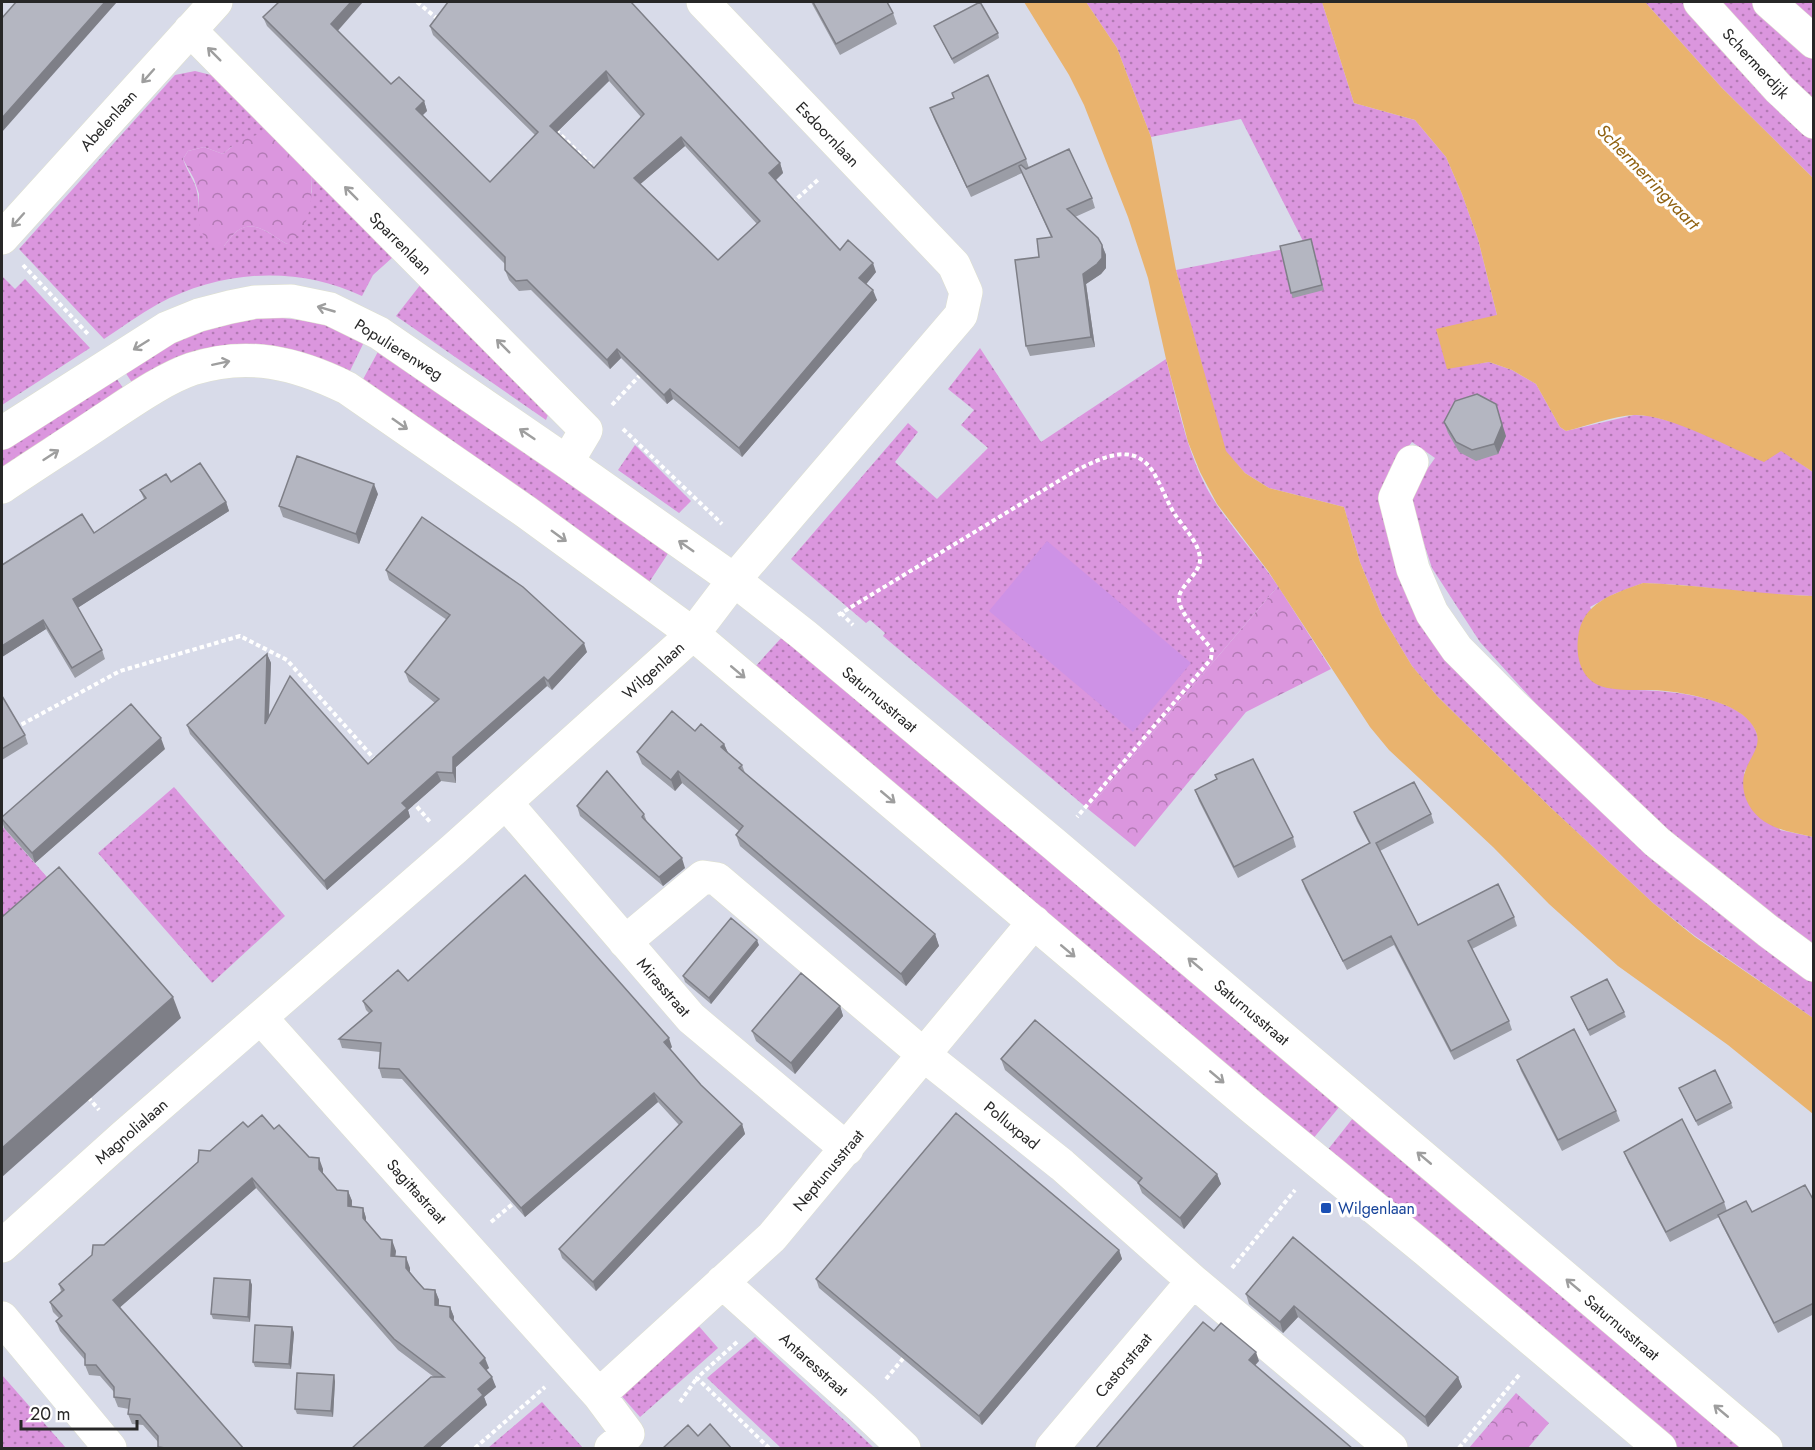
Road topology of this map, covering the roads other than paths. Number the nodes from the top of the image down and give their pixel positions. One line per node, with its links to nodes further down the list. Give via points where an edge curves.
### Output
1 (216, 2): 5 (street, Abelenlaan)
2 (703, 2): 9 (street, Esdoornlaan)
3 (1700, 2): 7 (street, Schermerdijk)
4 (1769, 2): 6 (street)
5 (190, 30): 8 (street, Abelenlaan, one-way to 8); 11 (street, Sparrenlaan, one-way to 5, via 596,421)
6 (1814, 42)
7 (1814, 122)
8 (9, 248)
9 (954, 265): 14 (street, Wilgenlaan, via 966,292 961,315)
10 (2, 433): 11 (street, Populierenweg, one-way to 10, via 379,333 330,309 291,301 230,306 167,328)
11 (567, 462): 14 (street, Populierenweg, one-way to 11)
12 (1412, 462): 19 (street, via 1395,498 1413,568 1432,613 1457,649 1657,842)
13 (2, 487): 15 (street, one-way to 15, via 137,399 192,369 231,361 293,366 337,383 381,410)
14 (734, 580): 15 (street, Wilgenlaan); 34 (street, Saturnusstraat, one-way to 14, via 1054,844)
15 (693, 634): 16 (street, Wilgenlaan); 17 (street, one-way to 17)
16 (506, 803): 18 (street, Mirasstraat); 20 (street, Wilgenlaan)
17 (1034, 922): 21 (street, Neptunusstraat); 33 (street, one-way to 33)
18 (626, 942): 21 (street, Polluxpad, via 704,877 717,879); 22 (street, Mirasstraat, via 691,1018)
19 (1814, 965)
20 (261, 1018): 23 (street, Magnolialaan); 27 (street, Sagittastraat)
21 (924, 1055): 22 (street, Neptunusstraat); 25 (street, Polluxpad, via 1062,1165)
22 (847, 1149): 24 (street, Neptunusstraat, via 772,1237)
23 (2, 1246)
24 (722, 1282): 27 (street, Neptunusstraat); 30 (street, Antaresstraat)
25 (1202, 1288): 31 (street, Castorstraat); 32 (street, Polluxpad)
26 (2, 1317): 28 (street)
27 (599, 1395): 29 (street, via 628,1434)
28 (110, 1449)
29 (612, 1449)
30 (904, 1449)
31 (1052, 1449)
32 (1391, 1449)
33 (1660, 1449)
34 (1766, 1449)

